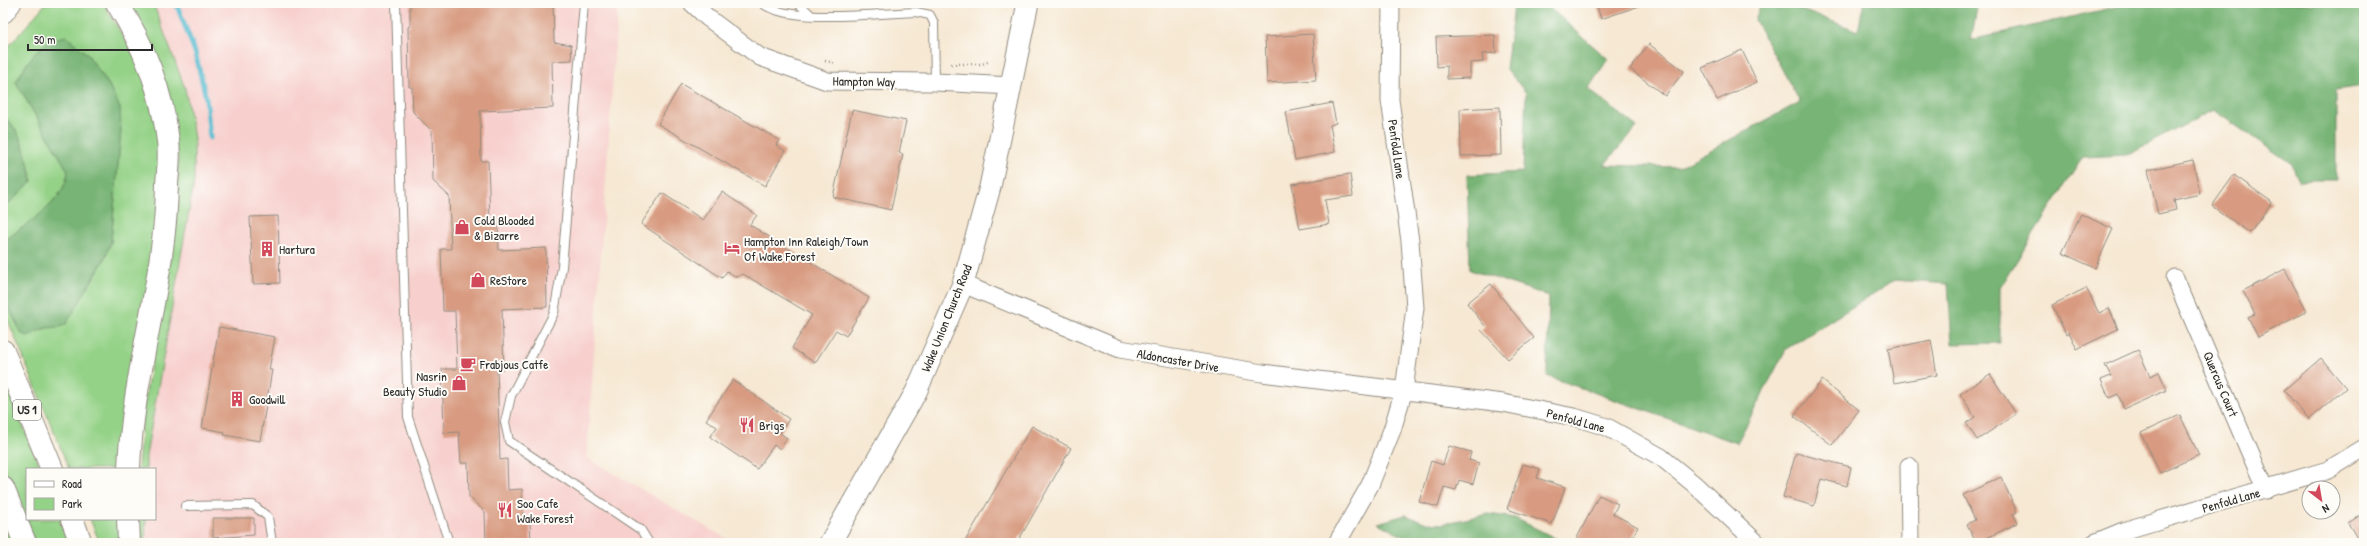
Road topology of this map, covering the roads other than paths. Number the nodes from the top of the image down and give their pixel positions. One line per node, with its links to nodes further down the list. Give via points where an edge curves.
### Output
1 (10, 3): 10 (main road)
2 (117, 3): 21 (main road, via 144,52 159,96 168,142 167,216 156,290 142,351 129,449)
3 (396, 3): 31 (lane, via 408,417)
4 (584, 3): 32 (lane, via 562,267 554,313 511,396 505,422 509,441 641,530)
5 (692, 3): 12 (street, Hampton Way, via 760,57 827,81)
6 (762, 3): 11 (lane, via 770,10)
7 (798, 3): 11 (lane)
8 (1028, 3): 13 (street, Wake Union Church Road)
9 (1390, 3): 17 (street, Penfold Lane, via 1390,100 1410,241 1415,308)
10 (3, 12)
11 (811, 15): 12 (lane, via 916,12 930,15 934,23)
12 (935, 82): 13 (street, Hampton Way)
13 (1012, 86): 15 (street, Wake Union Church Road, via 990,187)
14 (2175, 278): 23 (street, Quercus Court)
15 (963, 284): 17 (street, Aldoncaster Drive, via 1120,350 1262,373); 33 (street, Wake Union Church Road, via 916,392)
16 (3, 351): 20 (main road, US 1)
17 (1404, 390): 34 (street, Penfold Lane, via 1392,430 1370,485); 35 (street, Penfold Lane, via 1503,403 1574,417 1607,427 1661,457)
18 (2364, 448): 23 (street, Penfold Lane, via 2328,470)
19 (1910, 466): 36 (street)
20 (52, 468)
21 (129, 468)
22 (3, 488): 27 (main road)
23 (2266, 490): 37 (street, Penfold Lane, via 2123,531)
24 (185, 506): 30 (lane, via 253,505 268,517)
25 (72, 520): 28 (main road)
26 (128, 520): 29 (main road)
27 (25, 543)
28 (81, 543)
29 (129, 543)
30 (272, 543)
31 (449, 543)
32 (649, 543)
33 (830, 543)
34 (1337, 543)
35 (1757, 543)
36 (1910, 543)
37 (2094, 543)

